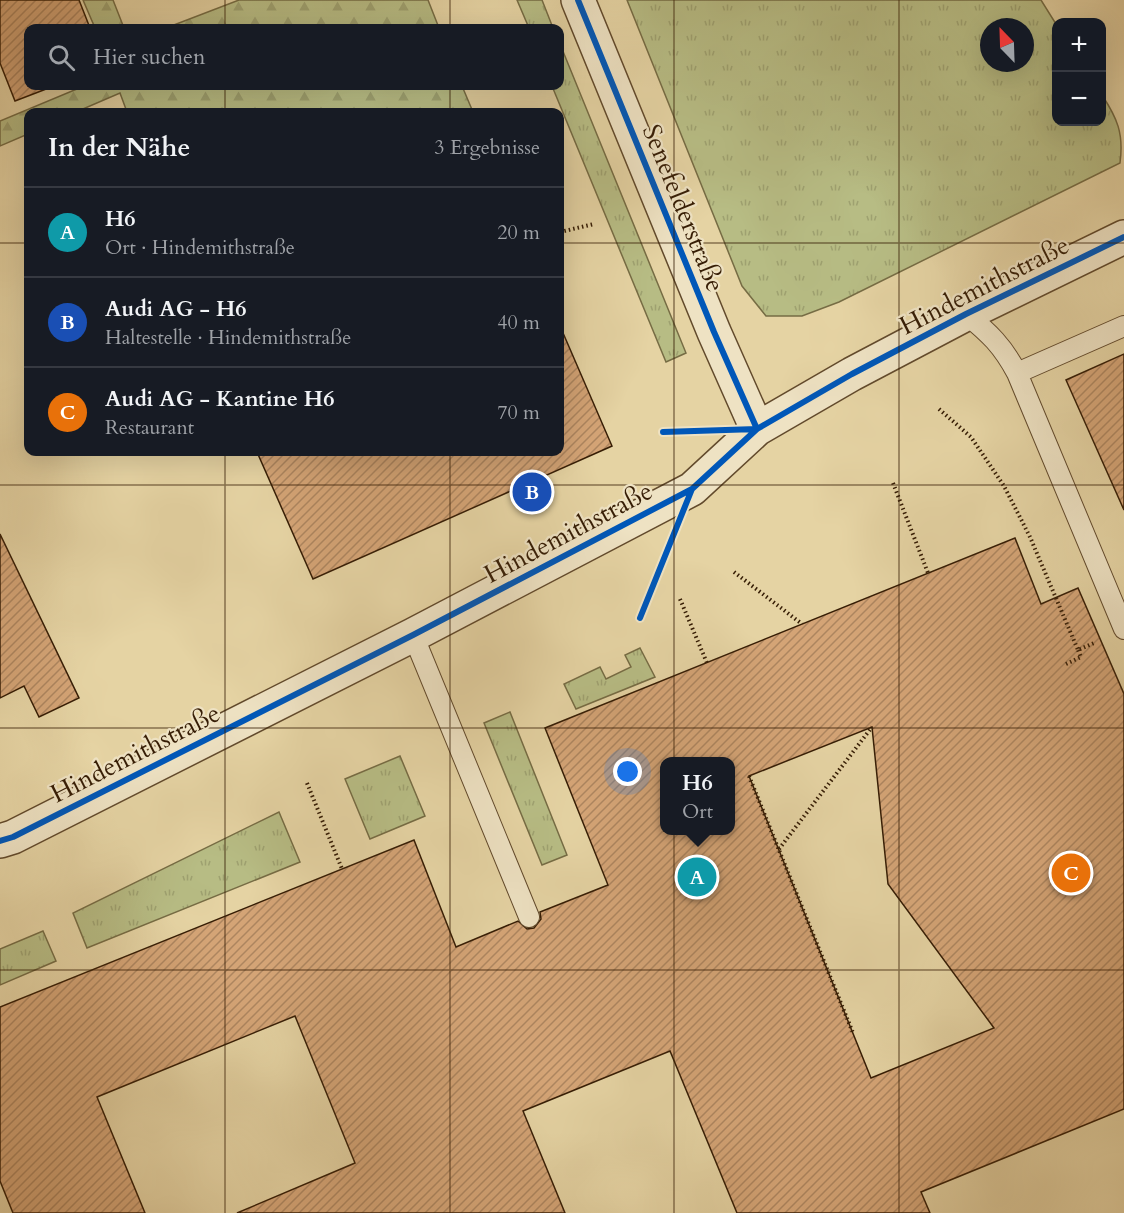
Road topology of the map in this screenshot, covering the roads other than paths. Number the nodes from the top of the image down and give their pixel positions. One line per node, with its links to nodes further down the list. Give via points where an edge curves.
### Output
1 (578, 0): 6 (street, Senefelderstraße)
2 (1124, 237): 3 (street, Hindemithstraße)
3 (966, 314): 5 (lane, via 992,335); 6 (street, Hindemithstraße)
4 (1124, 326): 5 (lane)
5 (1017, 373): 7 (lane)
6 (757, 429): 8 (street, Hindemithstraße, via 692,489)
7 (1124, 629)
8 (413, 635): 9 (street, Hindemithstraße); 10 (lane)
9 (4, 842)
10 (529, 917)

